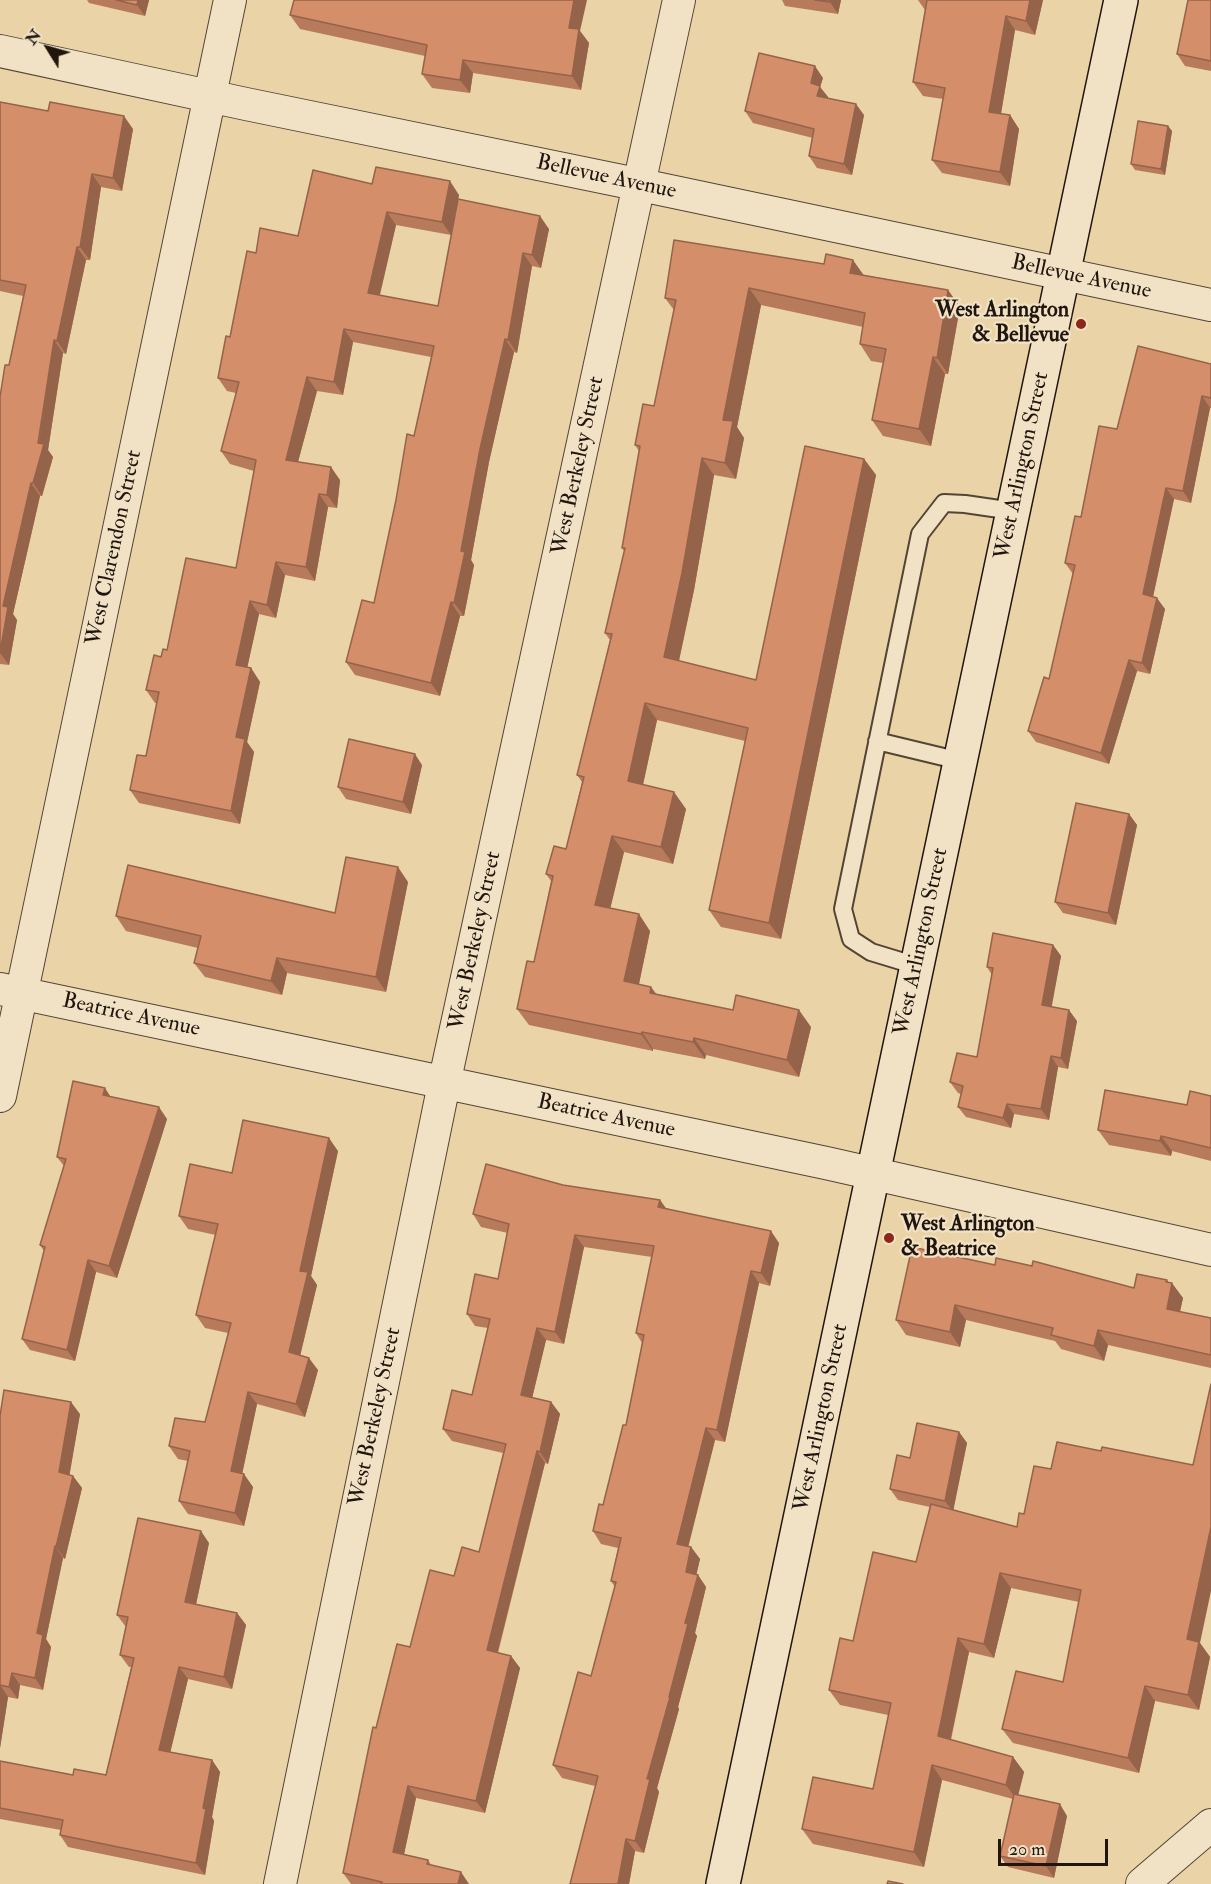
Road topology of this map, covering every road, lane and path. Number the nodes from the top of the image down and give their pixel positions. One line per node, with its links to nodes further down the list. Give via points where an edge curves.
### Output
1 (230, 0): 5 (street, West Clarendon Street)
2 (679, 0): 6 (street, West Berkeley Street)
3 (1121, 0): 7 (main road, West Arlington Street)
4 (0, 51): 5 (street, Bellevue Avenue)
5 (209, 97): 6 (street, Bellevue Avenue); 13 (street, West Clarendon Street)
6 (641, 184): 7 (street, Bellevue Avenue); 14 (street, West Berkeley Street)
7 (1063, 275): 8 (street, Bellevue Avenue); 9 (main road, West Arlington Street)
8 (1211, 305)
9 (1013, 511): 10 (lane, via 944,503 920,534); 11 (main road, West Arlington Street)
10 (877, 741): 11 (lane); 12 (lane, via 843,909 851,939 871,952)
11 (960, 761): 12 (main road, West Arlington Street)
12 (917, 966): 16 (main road, West Arlington Street)
13 (11, 991): 14 (street, Beatrice Avenue); 15 (street, West Clarendon Street)
14 (444, 1084): 16 (street, Beatrice Avenue); 19 (street, West Berkeley Street)
15 (0, 1096)
16 (873, 1173): 17 (street, Beatrice Avenue); 20 (main road, West Arlington Street)
17 (1211, 1250)
18 (1211, 1825): 21 (street)
19 (280, 1884)
20 (723, 1884)
21 (1142, 1884)

